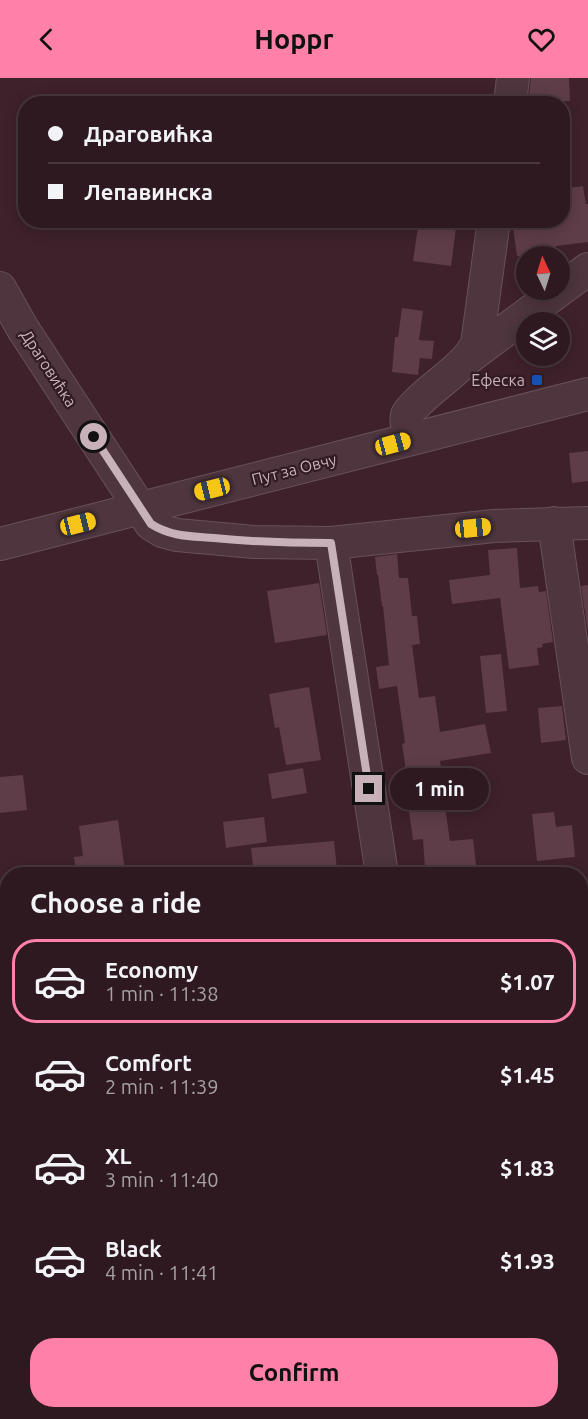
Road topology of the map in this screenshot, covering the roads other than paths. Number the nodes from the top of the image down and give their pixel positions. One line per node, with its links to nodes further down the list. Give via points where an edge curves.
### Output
1 (513, 78): 2 (street)
2 (511, 96)
3 (493, 228): 6 (street, via 477,344)
4 (588, 269): 6 (street)
5 (0, 288): 9 (street, Драговићка)
6 (468, 358): 8 (street, via 410,410 407,423)
7 (588, 394): 8 (street, Пут за Овчу)
8 (411, 439): 9 (street, Пут за Овчу)
9 (140, 508): 12 (street, Драговићка, via 151,524 177,535); 13 (street, Пут за Овчу)
10 (554, 523): 11 (street, Драговићка); 12 (street, Драговићка); 14 (street)
11 (588, 523)
12 (331, 543): 15 (street)
13 (0, 544)
14 (588, 758)
15 (381, 867)

